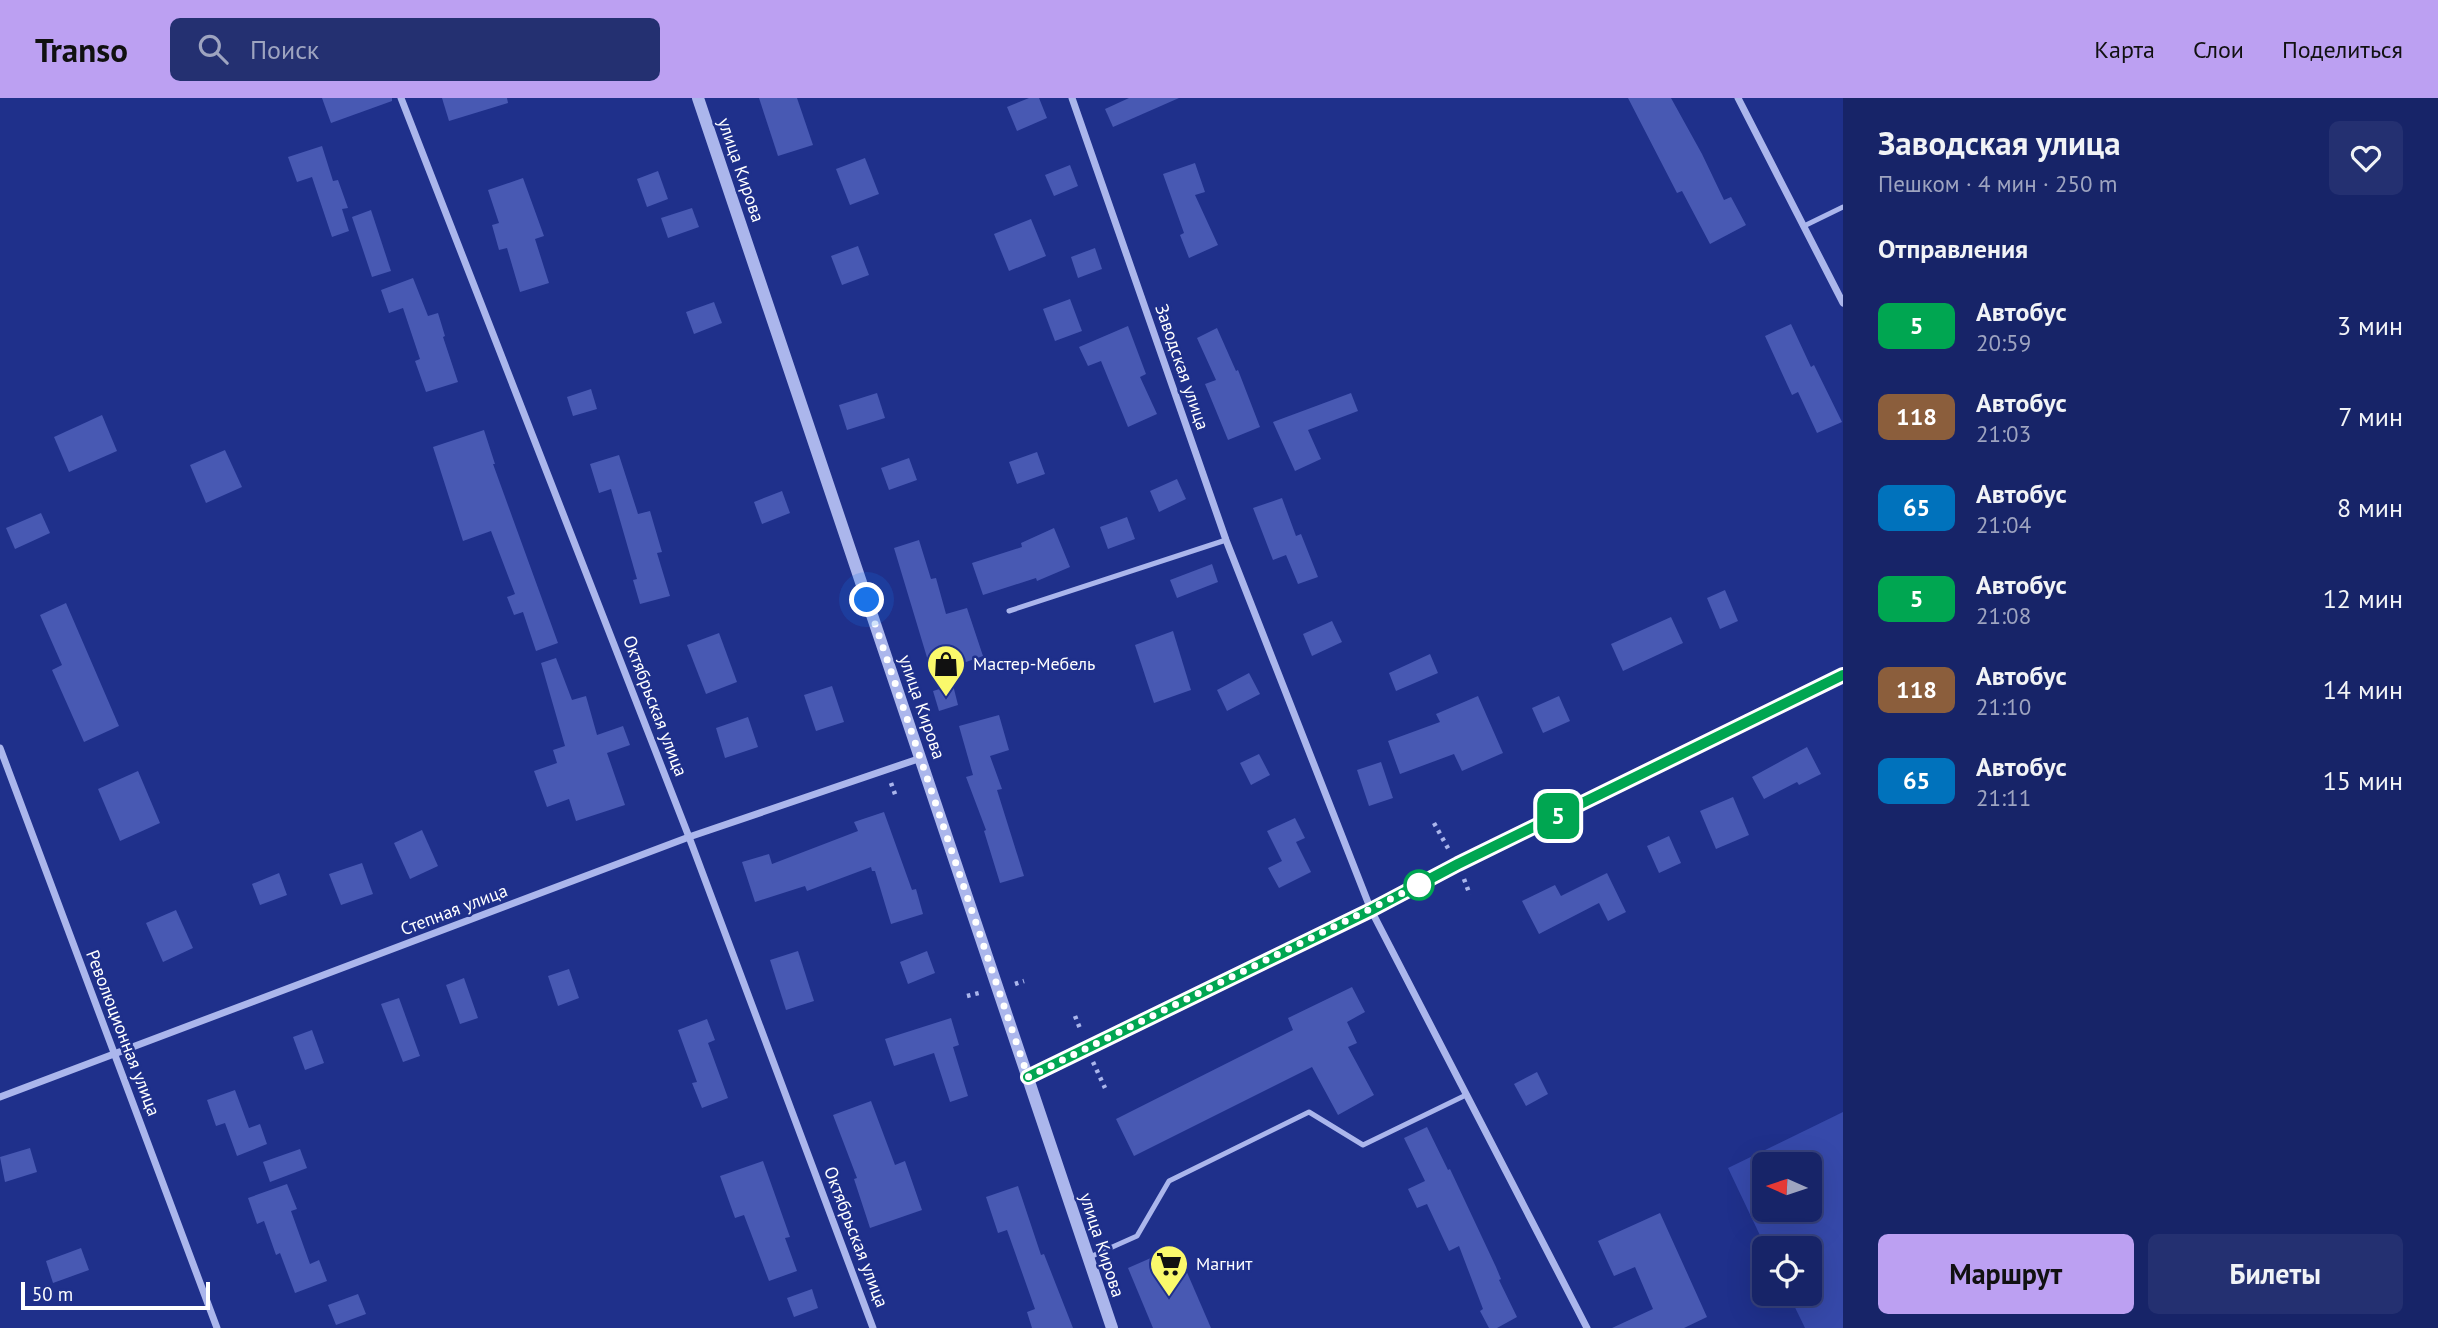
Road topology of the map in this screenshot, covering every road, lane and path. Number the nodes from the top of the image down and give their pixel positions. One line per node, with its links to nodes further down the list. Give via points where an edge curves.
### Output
1 (401, 98): 13 (street, Октябрьская улица)
2 (698, 98): 12 (street, улица Кирова)
3 (1072, 98): 8 (street, Заводская улица)
4 (1738, 98): 6 (street)
5 (1843, 207): 6 (lane)
6 (1804, 226): 7 (street)
7 (1843, 303)
8 (1226, 540): 9 (lane); 14 (street, Заводская улица)
9 (1009, 611)
10 (1843, 675): 14 (street)
11 (0, 748): 15 (street, Революционная улица)
12 (921, 758): 13 (street, Степная улица); 16 (street, улица Кирова)
13 (689, 837): 15 (street, Степная улица); 21 (street, Октябрьская улица)
14 (1371, 910): 16 (street); 17 (street, Заводская улица)
15 (114, 1056): 18 (street, Степная улица); 20 (street, Революционная улица)
16 (1028, 1077): 19 (street, улица Кирова)
17 (1466, 1095): 19 (lane, via 1363,1145 1309,1112 1169,1181 1137,1236); 23 (street, Заводская улица)
18 (0, 1097)
19 (1088, 1258): 22 (street, улица Кирова)
20 (217, 1328)
21 (873, 1328)
22 (1112, 1328)
23 (1587, 1328)

